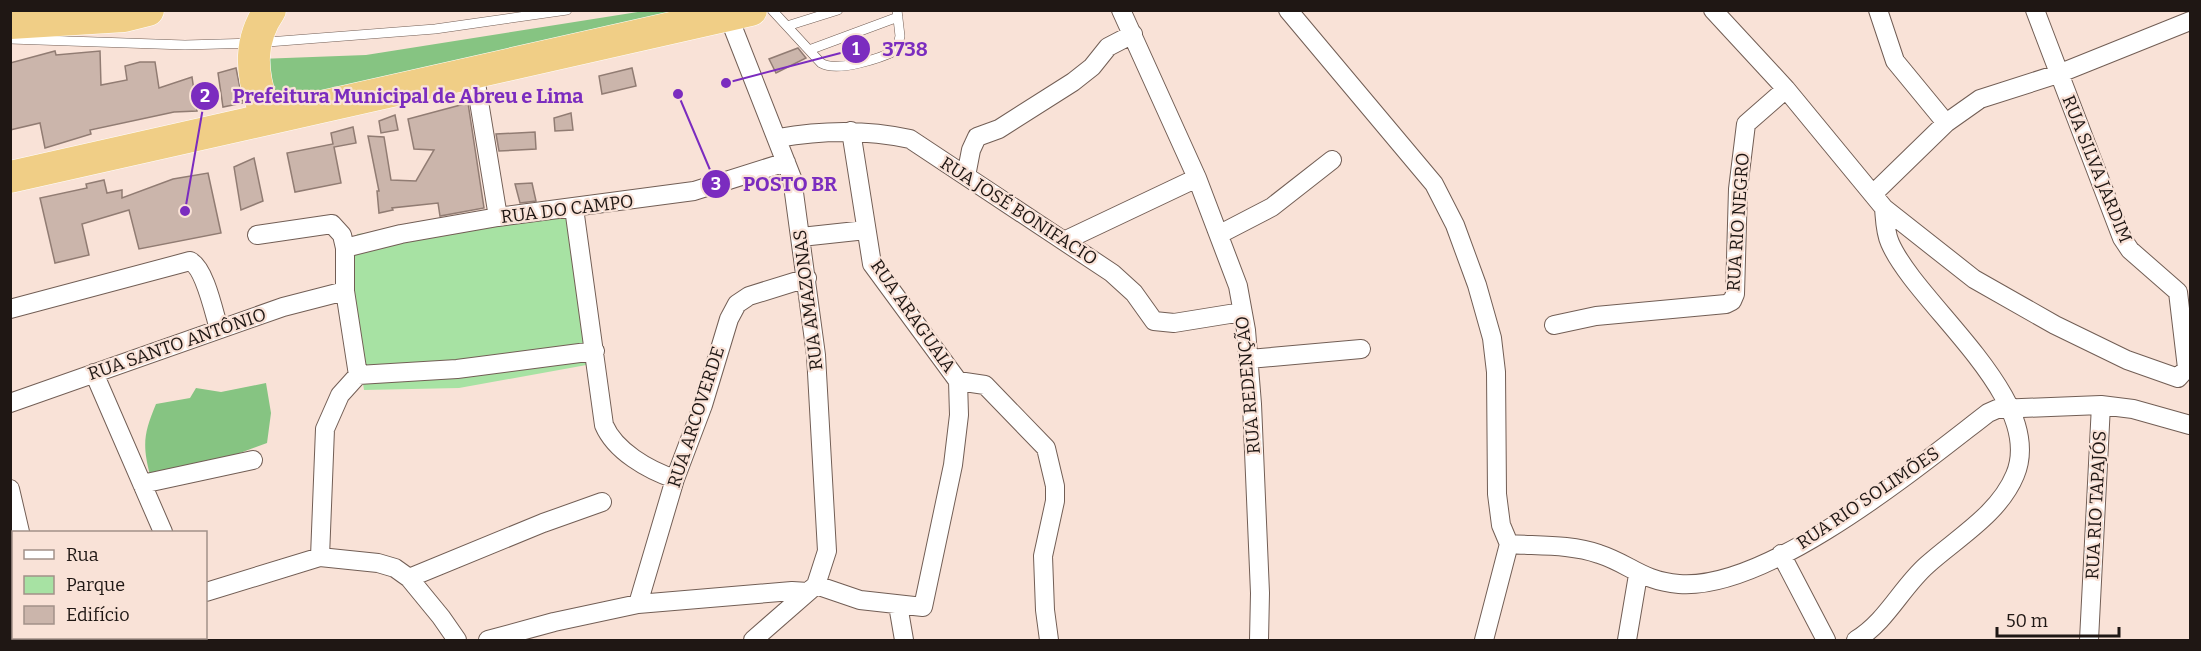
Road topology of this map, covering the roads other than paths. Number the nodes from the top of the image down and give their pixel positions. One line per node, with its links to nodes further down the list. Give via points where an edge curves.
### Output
1 (148, 10): 14 (highway, via 124,16)
2 (270, 10): 18 (highway)
3 (567, 10): 18 (lane, via 435,29)
4 (772, 10): 15 (lane)
5 (838, 10): 15 (lane)
6 (1121, 10): 16 (street, RUA REDENÇÃO)
7 (1288, 10): 64 (street, via 1419,164 1455,225 1492,338 1497,494 1501,525)
8 (1713, 10): 22 (street)
9 (1878, 10): 24 (street, via 1895,61)
10 (2035, 10): 21 (street, RUA SILVA JARDIM)
11 (740, 13): 20 (highway); 26 (street, RUA AMAZONAS)
12 (898, 14): 19 (lane); 19 (lane, via 899,45 890,53 840,67 827,66)
13 (2190, 21): 21 (street)
14 (10, 22)
15 (787, 26): 19 (lane)
16 (1133, 34): 29 (street, via 1108,47 1092,68 1073,82 999,129 977,137); 31 (street, RUA REDENÇÃO)
17 (10, 39): 18 (lane, via 185,45)
18 (255, 43): 23 (highway, via 253,72 262,104)
19 (809, 50)
20 (474, 71): 23 (highway); 34 (street)
21 (2058, 74): 24 (street, via 1980,99); 32 (street, RUA SILVA JARDIM, via 2122,238 2130,250 2178,292 2187,368 2178,378 2127,360 1974,279)
22 (1786, 89): 32 (street); 45 (street, RUA RIO NEGRO, via 1746,124 1732,301 1596,316)
23 (281, 115): 30 (highway)
24 (1946, 123): 32 (street)
25 (851, 130): 26 (street, RUA JOSÉ BONIFACIO); 29 (street, RUA JOSÉ BONIFACIO, via 910,139); 35 (street, RUA ARAGUAIA)
26 (778, 138): 28 (street, RUA AMAZONAS)
27 (1332, 160): 36 (street, via 1272,207)
28 (786, 162): 33 (street, RUA DO CAMPO, via 694,191); 38 (street, RUA AMAZONAS)
29 (966, 176): 39 (street, RUA JOSÉ BONIFACIO)
30 (10, 177)
31 (1197, 178): 36 (street, RUA REDENÇÃO); 39 (street)
32 (1879, 201): 55 (street, via 1890,244 1984,364)
33 (574, 208): 34 (street, RUA DO CAMPO); 48 (street)
34 (498, 217): 40 (street, RUA DO CAMPO)
35 (866, 230): 38 (street); 52 (street, RUA ARAGUAIA, via 872,264)
36 (1220, 234): 44 (street, RUA REDENÇÃO, via 1238,286)
37 (257, 235): 40 (street, via 332,224 342,235)
38 (801, 237): 41 (street, RUA AMAZONAS)
39 (1064, 242): 44 (street, RUA JOSÉ BONIFACIO, via 1112,273 1134,293 1154,321 1174,323)
40 (345, 248): 42 (street)
41 (807, 278): 58 (street, RUA ARCOVERDE, via 749,296 737,304); 69 (street, RUA AMAZONAS, via 816,355 827,551)
42 (345, 291): 46 (street, RUA SANTO ANTÔNIO); 51 (street)
43 (10, 309): 46 (street, via 190,261 201,274)
44 (1242, 312): 49 (street, RUA REDENÇÃO)
45 (1554, 325)
46 (219, 329): 50 (street, RUA SANTO ANTÔNIO)
47 (1361, 349): 49 (street)
48 (595, 351): 51 (street, via 457,369); 58 (street, via 607,432 622,449)
49 (1249, 359): 78 (street, RUA REDENÇÃO)
50 (94, 373): 53 (street, RUA SANTO ANTÔNIO); 59 (street)
51 (358, 375): 66 (street, via 340,395 325,429)
52 (958, 381): 72 (street, RUA ARAGUAIA, via 959,415 953,465 923,607); 77 (street, via 985,385 1046,448 1055,486 1043,556)
53 (10, 403)
54 (2101, 405): 55 (street, RUA RIO SOLIMÕES); 56 (street, RUA RIO SOLIMÕES, via 2133,409); 83 (street, RUA RIO TAPAJÓS)
55 (2008, 408): 65 (street, RUA RIO SOLIMÕES, via 1988,412 1892,486); 82 (street, via 2020,458 2010,483 1969,531 1927,565 1886,615)
56 (2190, 425)
57 (253, 460): 59 (street)
58 (675, 479): 71 (street, RUA ARCOVERDE)
59 (142, 484): 63 (street)
60 (12, 500): 62 (street)
61 (602, 502): 68 (street)
62 (20, 531)
63 (163, 531)
64 (1509, 544): 67 (street, RUA RIO SOLIMÕES, via 1599,554); 79 (street)
65 (1782, 554): 67 (street, RUA RIO SOLIMÕES, via 1732,575 1693,584); 81 (street)
66 (320, 557): 68 (street, via 378,563); 70 (street)
67 (1638, 575): 80 (street)
68 (409, 578): 73 (street)
69 (812, 589): 71 (street); 72 (street); 75 (street)
70 (207, 592)
71 (638, 604): 74 (street)
72 (898, 605): 76 (street)
73 (457, 640)
74 (488, 640)
75 (753, 640)
76 (904, 640)
77 (1049, 640)
78 (1259, 640)
79 (1484, 640)
80 (1627, 640)
81 (1826, 640)
82 (1856, 640)
83 (2089, 640)

